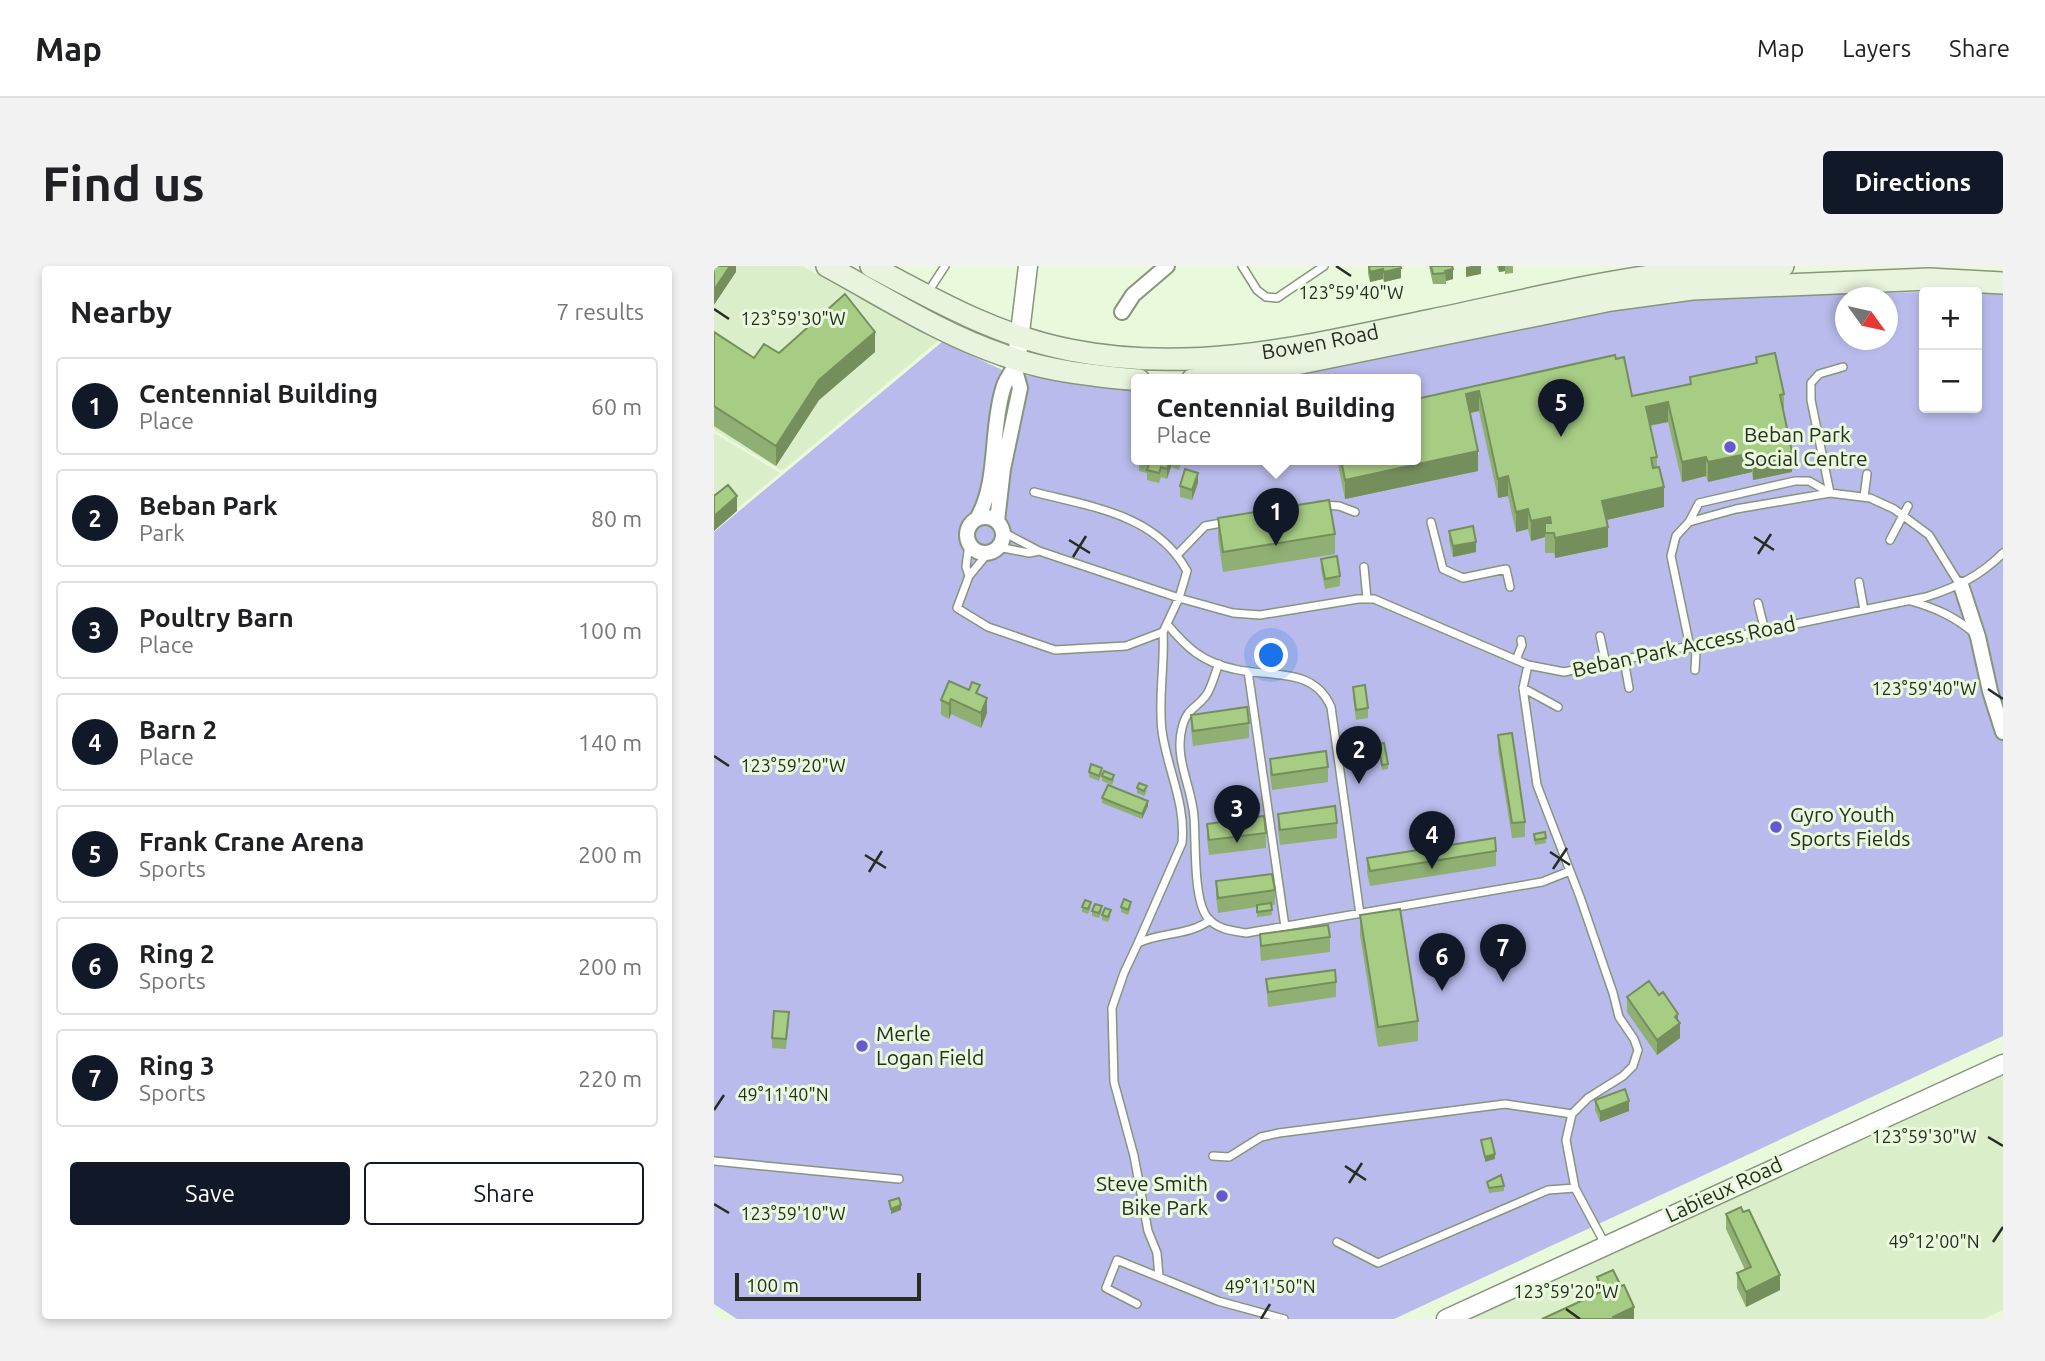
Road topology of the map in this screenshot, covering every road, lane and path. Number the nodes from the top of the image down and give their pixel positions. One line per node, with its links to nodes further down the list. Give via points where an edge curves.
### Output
1 (827, 266): 13 (main road)
2 (871, 266): 10 (main road, Bowen Road)
3 (945, 266): 10 (lane)
4 (1028, 266): 12 (street)
5 (1167, 266): 11 (street, via 1133,295)
6 (1242, 266): 7 (lane, via 1257,290 1277,298)
7 (1324, 266)
8 (1783, 266): 12 (main road, Bowen Road, via 1633,280 1223,359 1122,358)
9 (2003, 283): 15 (main road, Bowen Road, via 1929,279 1692,289 1611,300)
10 (926, 296): 12 (main road, Bowen Road)
11 (1122, 312)
12 (1020, 337): 13 (street)
13 (1016, 365): 16 (main road); 25 (street, via 1003,388 987,497); 29 (street, via 1020,388 1003,469)
14 (1843, 368): 19 (lane, via 1819,374 1810,387)
15 (1244, 374)
16 (1131, 379)
17 (1867, 474): 20 (lane)
18 (1034, 492): 35 (lane, via 1122,515 1159,536)
19 (1830, 493): 20 (lane); 28 (lane); 28 (lane, via 1809,481 1796,481 1699,503)
20 (1864, 497): 24 (lane)
21 (1908, 506): 24 (lane)
22 (1312, 507): 23 (lane, via 1339,506)
23 (1355, 512)
24 (1903, 516): 30 (lane); 39 (lane, via 1929,535)
25 (977, 519): 29 (street, via 986,517); 31 (street, via 967,531)
26 (1231, 521): 35 (lane, via 1205,526)
27 (1431, 522): 40 (lane, via 1443,569 1463,578 1506,569)
28 (1689, 522): 51 (lane, via 1676,536 1671,556)
29 (1000, 526): 32 (street); 33 (lane, Beban Park Access Road)
30 (1890, 540)
31 (969, 543): 32 (street, via 977,551); 37 (lane)
32 (993, 550): 33 (lane, Beban Park Access Road); 37 (lane)
33 (1038, 551): 41 (lane, Beban Park Access Road)
34 (2003, 553): 39 (lane, Beban Park Access Road)
35 (1178, 554): 41 (lane, via 1187,571)
36 (1364, 567): 42 (lane)
37 (969, 576): 46 (lane, via 957,608 988,627 1055,650 1126,646)
38 (1859, 582): 45 (lane)
39 (1961, 586): 43 (lane, Beban Park Access Road); 49 (street)
40 (1510, 587)
41 (1179, 598): 42 (lane, Beban Park Access Road, via 1260,615); 46 (lane)
42 (1367, 599): 52 (lane, Beban Park Access Road)
43 (1910, 601): 45 (lane, Beban Park Access Road); 49 (lane, via 1958,619)
44 (1758, 603): 47 (lane)
45 (1864, 610): 47 (lane, Beban Park Access Road)
46 (1165, 628): 54 (lane, via 1187,649); 67 (lane, via 1162,729 1184,827 1182,843)
47 (1765, 631): 51 (lane, Beban Park Access Road)
48 (1600, 636): 55 (lane)
49 (1978, 637): 62 (street)
50 (1521, 640): 52 (lane)
51 (1690, 647): 53 (lane, Beban Park Access Road); 57 (lane, via 1696,651)
52 (1516, 660): 56 (lane, Beban Park Access Road)
53 (1624, 660): 55 (lane, Beban Park Access Road); 60 (lane)
54 (1219, 664): 58 (lane); 65 (lane, via 1207,694 1187,713 1179,752 1194,816 1194,857 1202,902)
55 (1606, 664): 56 (lane, Beban Park Access Road, via 1564,672)
56 (1528, 665): 59 (lane)
57 (1695, 670)
58 (1248, 671): 64 (lane, via 1296,677 1325,693 1331,707); 66 (lane)
59 (1523, 688): 61 (lane); 63 (lane, via 1537,785)
60 (1629, 688)
61 (1558, 707)
62 (2003, 732)
63 (1570, 871): 64 (lane, via 1542,882); 69 (lane, via 1619,1017 1638,1050 1633,1066 1623,1076)
64 (1360, 914): 66 (lane)
65 (1210, 920): 66 (lane, via 1216,926 1246,933); 67 (lane, via 1198,929)
66 (1285, 927)
67 (1138, 943): 76 (lane, via 1112,1008 1114,1082)
68 (2003, 1064): 75 (street, Labieux Road)
69 (1572, 1114): 70 (lane, via 1505,1104 1279,1133 1261,1137 1229,1157); 73 (lane, via 1566,1140)
70 (1213, 1156)
71 (714, 1161): 72 (lane)
72 (899, 1180)
73 (1575, 1188): 74 (lane, via 1548,1190 1378,1263); 75 (lane)
74 (1337, 1242)
75 (1605, 1245): 79 (street, Labieux Road)
76 (1159, 1277): 77 (lane, via 1117,1260 1106,1288); 78 (lane)
77 (1137, 1304)
78 (1284, 1319)
79 (1446, 1319)

